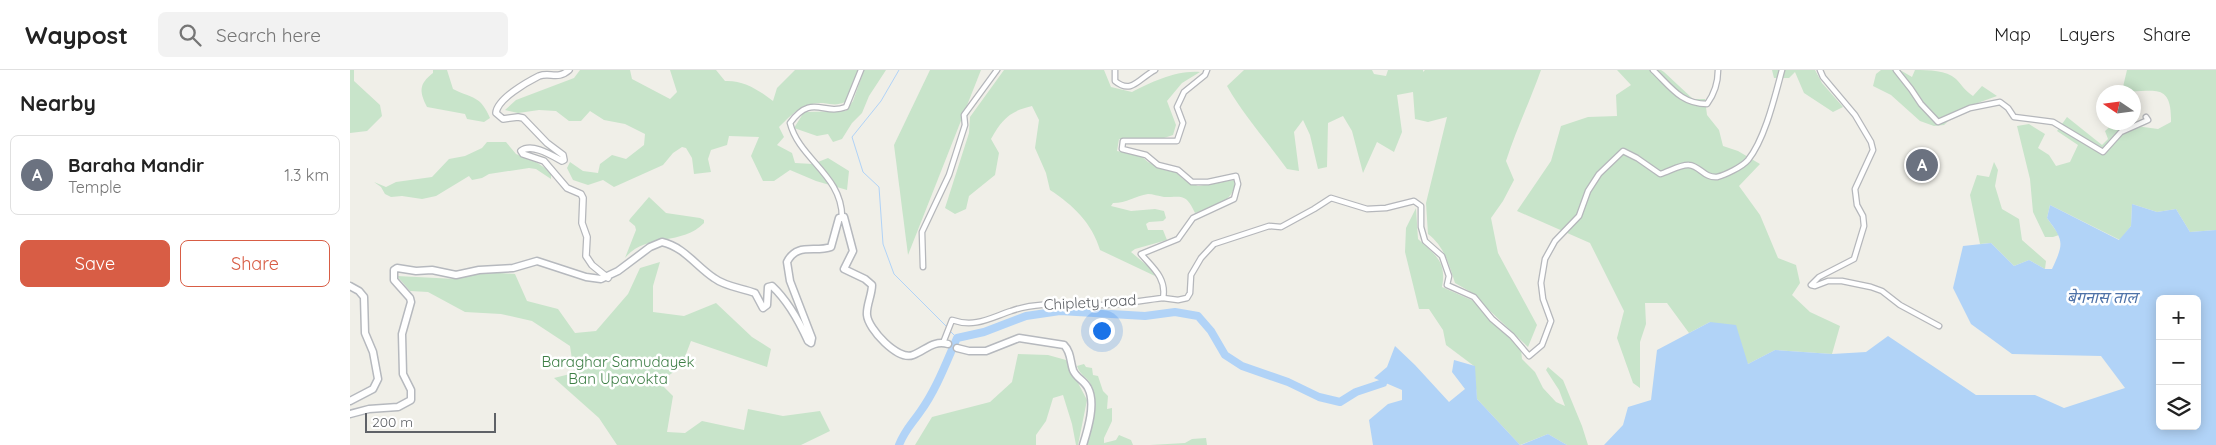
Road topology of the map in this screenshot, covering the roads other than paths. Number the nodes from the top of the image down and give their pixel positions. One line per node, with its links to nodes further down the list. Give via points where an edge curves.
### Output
1 (569, 70): 17 (street, via 556,76 540,76 500,103 496,113 503,120 523,118 563,156 562,161 545,152 528,148 521,151 544,161 567,188 581,194 582,223 587,237 586,256)
2 (861, 70): 15 (street, via 846,107 839,110 806,108 790,123 792,134 828,177 842,203)
3 (997, 70): 16 (street, via 964,115 966,125 949,175 922,232)
4 (1115, 70): 5 (street, via 1115,80 1122,86 1132,87)
5 (1154, 70)
6 (1207, 70): 19 (street, via 1184,92 1176,107 1183,123 1177,140 1123,141 1122,149 1146,155 1158,165 1178,170 1192,182 1236,176 1238,184 1234,199 1193,218 1178,239 1141,254 1162,280)
7 (1653, 70): 8 (street, via 1692,104 1707,104 1718,82)
8 (1718, 70)
9 (1777, 70): 13 (street)
10 (1782, 70): 13 (street)
11 (1820, 70): 20 (street, via 1855,115 1873,150 1855,189 1864,226 1854,259 1819,277 1811,285 1828,280 1872,287)
12 (1896, 70): 14 (street, via 1938,122 1970,108 2000,102 2014,117 2053,122 2103,152 2120,132 2148,120)
13 (1780, 80): 19 (street, Chiplety road, via 1764,128 1747,162 1726,174 1716,177 1705,175 1689,165 1660,174 1623,151 1599,174 1588,191 1579,216 1555,241 1545,259 1541,283 1551,321 1542,345 1529,356 1474,297 1447,285 1449,276 1442,256 1425,241 1421,206 1414,201 1367,209 1331,198 1281,227 1269,226 1214,244 1191,276 1187,298)
14 (2146, 118)
15 (842, 217): 17 (main road, via 837,222 831,247 798,250 787,262 790,281 812,338 810,343 783,297 772,286 768,287 767,305 762,308 755,293 716,280 678,248 665,243 650,247); 21 (main road, via 846,219 852,250 844,269 872,285 867,312 869,324 902,356 913,355 935,343)
16 (923, 267)
17 (608, 278): 24 (main road, via 586,277 537,261 513,268 456,275 395,268 394,280 411,302 402,334 402,374 411,390 411,400 398,407)
18 (350, 286): 23 (main road, via 364,297 365,334 373,352 378,379 373,389)
19 (1163, 298): 21 (street, Chiplety road, via 1103,305 1053,303 1026,306 996,318 965,325 952,320)
20 (1939, 326)
21 (946, 343): 22 (street)
22 (957, 348): 25 (main road, via 986,351 1019,338 1064,345 1069,349 1075,374 1088,388 1090,396 1088,430)
23 (350, 401)
24 (350, 414)
25 (1083, 445)

